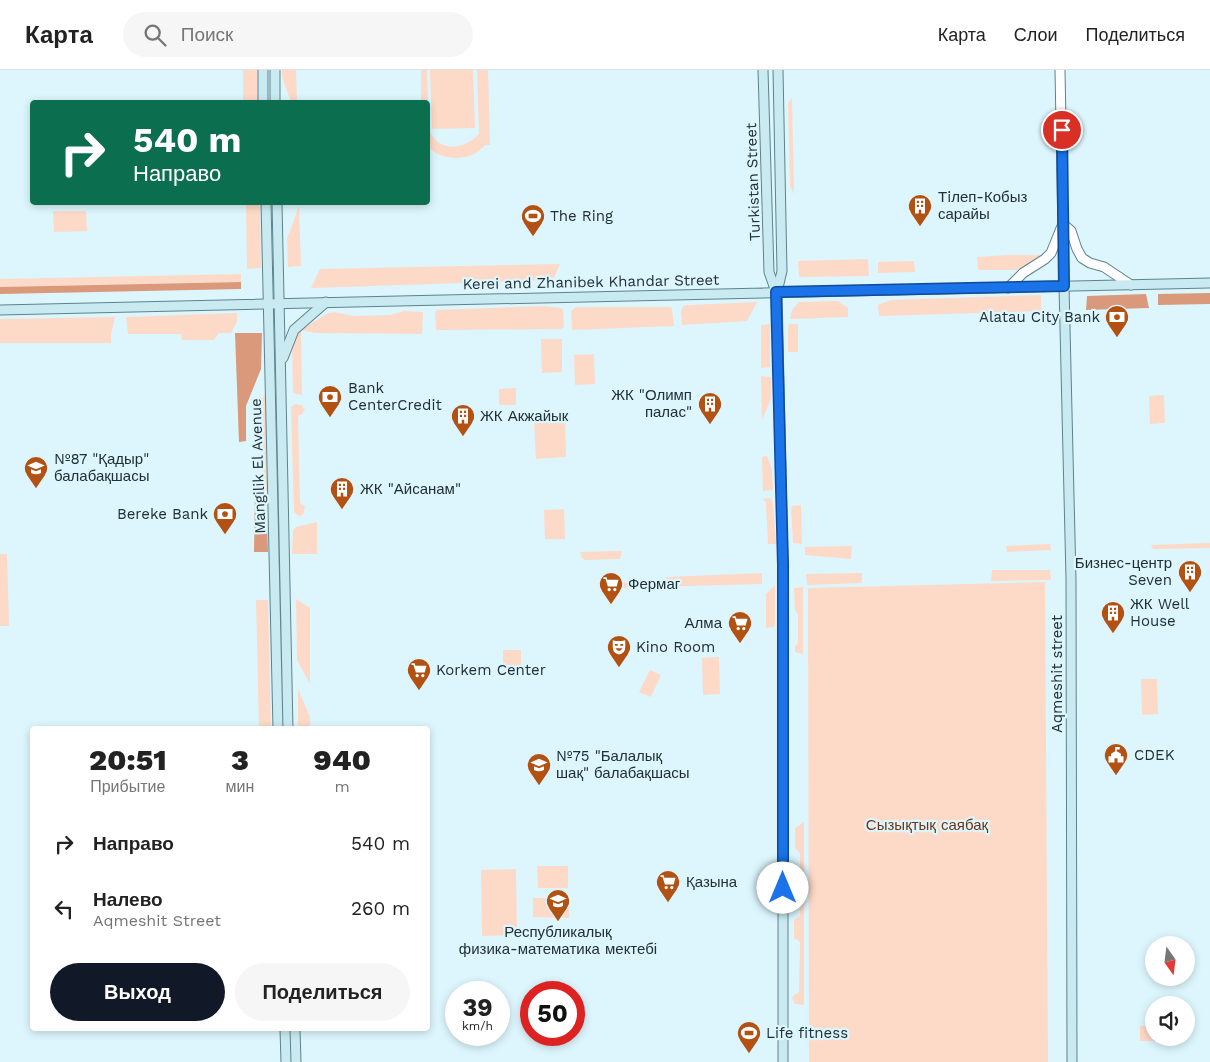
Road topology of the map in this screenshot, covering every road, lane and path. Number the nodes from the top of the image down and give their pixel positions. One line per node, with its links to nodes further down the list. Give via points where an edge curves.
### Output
1 (263, 70): 6 (main road)
2 (274, 70): 7 (main road)
3 (763, 70): 15 (main road, Turkistan Street, via 769,272)
4 (778, 70): 15 (main road, Turkistan Street, via 782,271)
5 (1060, 70): 10 (street)
6 (263, 100)
7 (275, 100)
8 (266, 205): 17 (main road, Mangilik El Avenue)
9 (277, 205): 18 (main road, Mangilik El Avenue)
10 (1063, 224): 12 (street, via 1071,231 1082,258 1104,267); 13 (street); 14 (street, via 1045,260 1023,273)
11 (1210, 283): 12 (main road)
12 (1131, 285): 13 (main road)
13 (1064, 286): 14 (main road, Kerei and Zhanibek Khandar Street); 30 (main road, Aqmeshit street, via 1071,579)
14 (1008, 288): 15 (main road, Kerei and Zhanibek Khandar Street)
15 (776, 292): 16 (main road, Kerei and Zhanibek Khandar Street); 29 (main road, Turkistan Street, via 783,565)
16 (326, 302): 18 (main road, Kerei and Zhanibek Khandar Street); 20 (main road, via 294,330)
17 (268, 303): 18 (main road, Kerei and Zhanibek Khandar Street); 19 (main road, Kerei and Zhanibek Khandar Street); 21 (main road, Mangilik El Avenue)
18 (280, 303): 20 (main road, Mangilik El Avenue)
19 (0, 310)
20 (281, 363): 22 (main road, Mangilik El Avenue)
21 (278, 726)
22 (288, 726)
23 (286, 1031): 25 (main road)
24 (295, 1031): 25 (main road)
25 (291, 1051): 26 (main road); 27 (main road); 28 (main road)
26 (282, 1062)
27 (286, 1062)
28 (297, 1062)
29 (783, 1062)
30 (1072, 1062)

